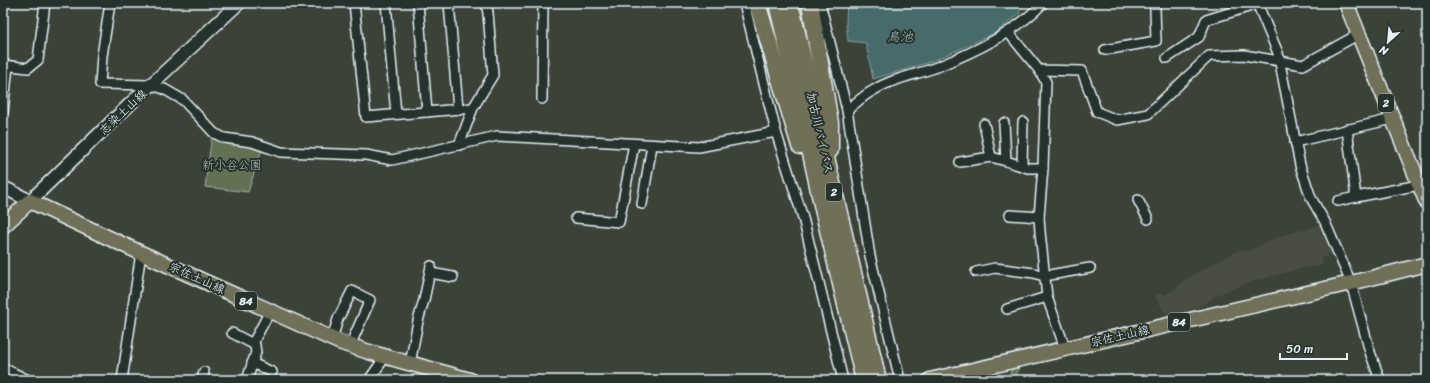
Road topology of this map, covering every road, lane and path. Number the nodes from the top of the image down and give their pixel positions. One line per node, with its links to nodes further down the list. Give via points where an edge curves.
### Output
1 (45, 3): 25 (street, via 38,60 28,68)
2 (110, 3): 27 (street, via 100,84)
3 (239, 3): 27 (main road, 志染土山線)
4 (354, 3): 34 (street, via 366,117)
5 (386, 3): 34 (street)
6 (418, 3): 33 (street)
7 (449, 3): 30 (street)
8 (486, 3): 29 (street, via 493,75)
9 (543, 3): 28 (street)
10 (744, 3): 40 (street)
11 (757, 3): 59 (highway, via 803,155)
12 (777, 3): 59 (highway, 加古川バイパス / 2)
13 (790, 3): 50 (highway, 加古川バイパス / 2)
14 (810, 3): 50 (highway, via 830,123)
15 (820, 3): 31 (street)
16 (1043, 3): 20 (street)
17 (1154, 3): 22 (street, via 1156,41)
18 (1346, 3): 21 (main road, 2)
19 (1258, 4): 23 (street, via 1206,20 1200,37); 24 (street)
20 (1008, 32): 26 (street); 31 (street, via 936,67 874,89)
21 (1359, 34): 24 (street, via 1303,65); 35 (main road, 2)
22 (1105, 50)
23 (1167, 58)
24 (1280, 62): 26 (street, via 1244,55 1209,56 1148,114 1117,120 1096,112 1082,72); 41 (street)
25 (6, 66): 32 (street)
26 (1039, 70): 49 (street, via 1046,82)
27 (152, 85): 43 (street, via 183,100 214,133 224,138 252,142 281,152 366,155 392,160); 55 (main road, 志染土山線)
28 (542, 99)
29 (473, 108): 30 (street); 43 (street)
30 (458, 109): 33 (street)
31 (847, 110): 94 (street, via 870,256)
32 (3, 112)
33 (427, 112): 34 (street)
34 (396, 114)
35 (1392, 119): 39 (street); 51 (main road, 2)
36 (1023, 122): 48 (street)
37 (1004, 123): 46 (street)
38 (984, 124): 45 (street)
39 (1347, 129): 41 (street); 53 (street)
40 (776, 132): 44 (street, via 699,147); 91 (street, via 803,218)
41 (1295, 142): 71 (street, via 1311,198 1325,222)
42 (634, 144): 43 (street, via 497,136); 44 (street); 62 (street, via 619,222)
43 (459, 145)
44 (652, 145): 58 (street)
45 (991, 157): 46 (street); 47 (street)
46 (1006, 161): 48 (street)
47 (960, 162)
48 (1022, 166): 49 (street)
49 (1043, 168): 61 (street)
50 (830, 178): 93 (highway, 加古川バイパス / 2)
51 (1419, 186): 53 (street); 57 (main road, 2)
52 (3, 187): 55 (main road)
53 (1356, 197): 56 (street)
54 (1138, 200): 63 (street)
55 (30, 201): 64 (main road); 65 (main road, 宗佐土山線 / 84)
56 (1338, 201)
57 (1427, 203)
58 (642, 204)
59 (823, 209): 92 (highway, 加古川バイパス / 2)
60 (1010, 215): 61 (street)
61 (1039, 217): 69 (street)
62 (576, 218)
63 (1148, 219)
64 (3, 226)
65 (141, 253): 74 (main road, 宗佐土山線 / 84); 87 (street)
66 (1427, 264): 71 (main road, 宗佐土山線 / 84)
67 (1090, 268): 69 (street)
68 (976, 272): 69 (street, via 996,268)
69 (1044, 276): 72 (street)
70 (454, 277): 82 (street, via 431,270)
71 (1351, 283): 78 (main road, 宗佐土山線 / 84); 96 (street)
72 (1047, 297): 73 (street); 78 (street)
73 (1007, 309)
74 (270, 311): 76 (main road, 宗佐土山線 / 84); 79 (street, via 254,341)
75 (232, 333): 79 (street)
76 (332, 339): 77 (main road, 宗佐土山線 / 84); 77 (street, via 350,290 370,300)
77 (350, 346): 80 (main road, 宗佐土山線 / 84)
78 (1065, 348): 95 (main road, 宗佐土山線 / 84)
79 (258, 350): 81 (street)
80 (385, 357): 82 (main road, 宗佐土山線 / 84); 89 (street)
81 (252, 363): 84 (street); 88 (street)
82 (410, 364): 85 (main road, 宗佐土山線 / 84)
83 (3, 368): 86 (street)
84 (272, 372)
85 (450, 377): 90 (main road, 宗佐土山線 / 84)
86 (24, 379)
87 (122, 380)
88 (247, 380)
89 (368, 380)
90 (470, 380)
91 (843, 380)
92 (864, 380)
93 (878, 380)
94 (900, 380)
95 (930, 380)
96 (1380, 380)

